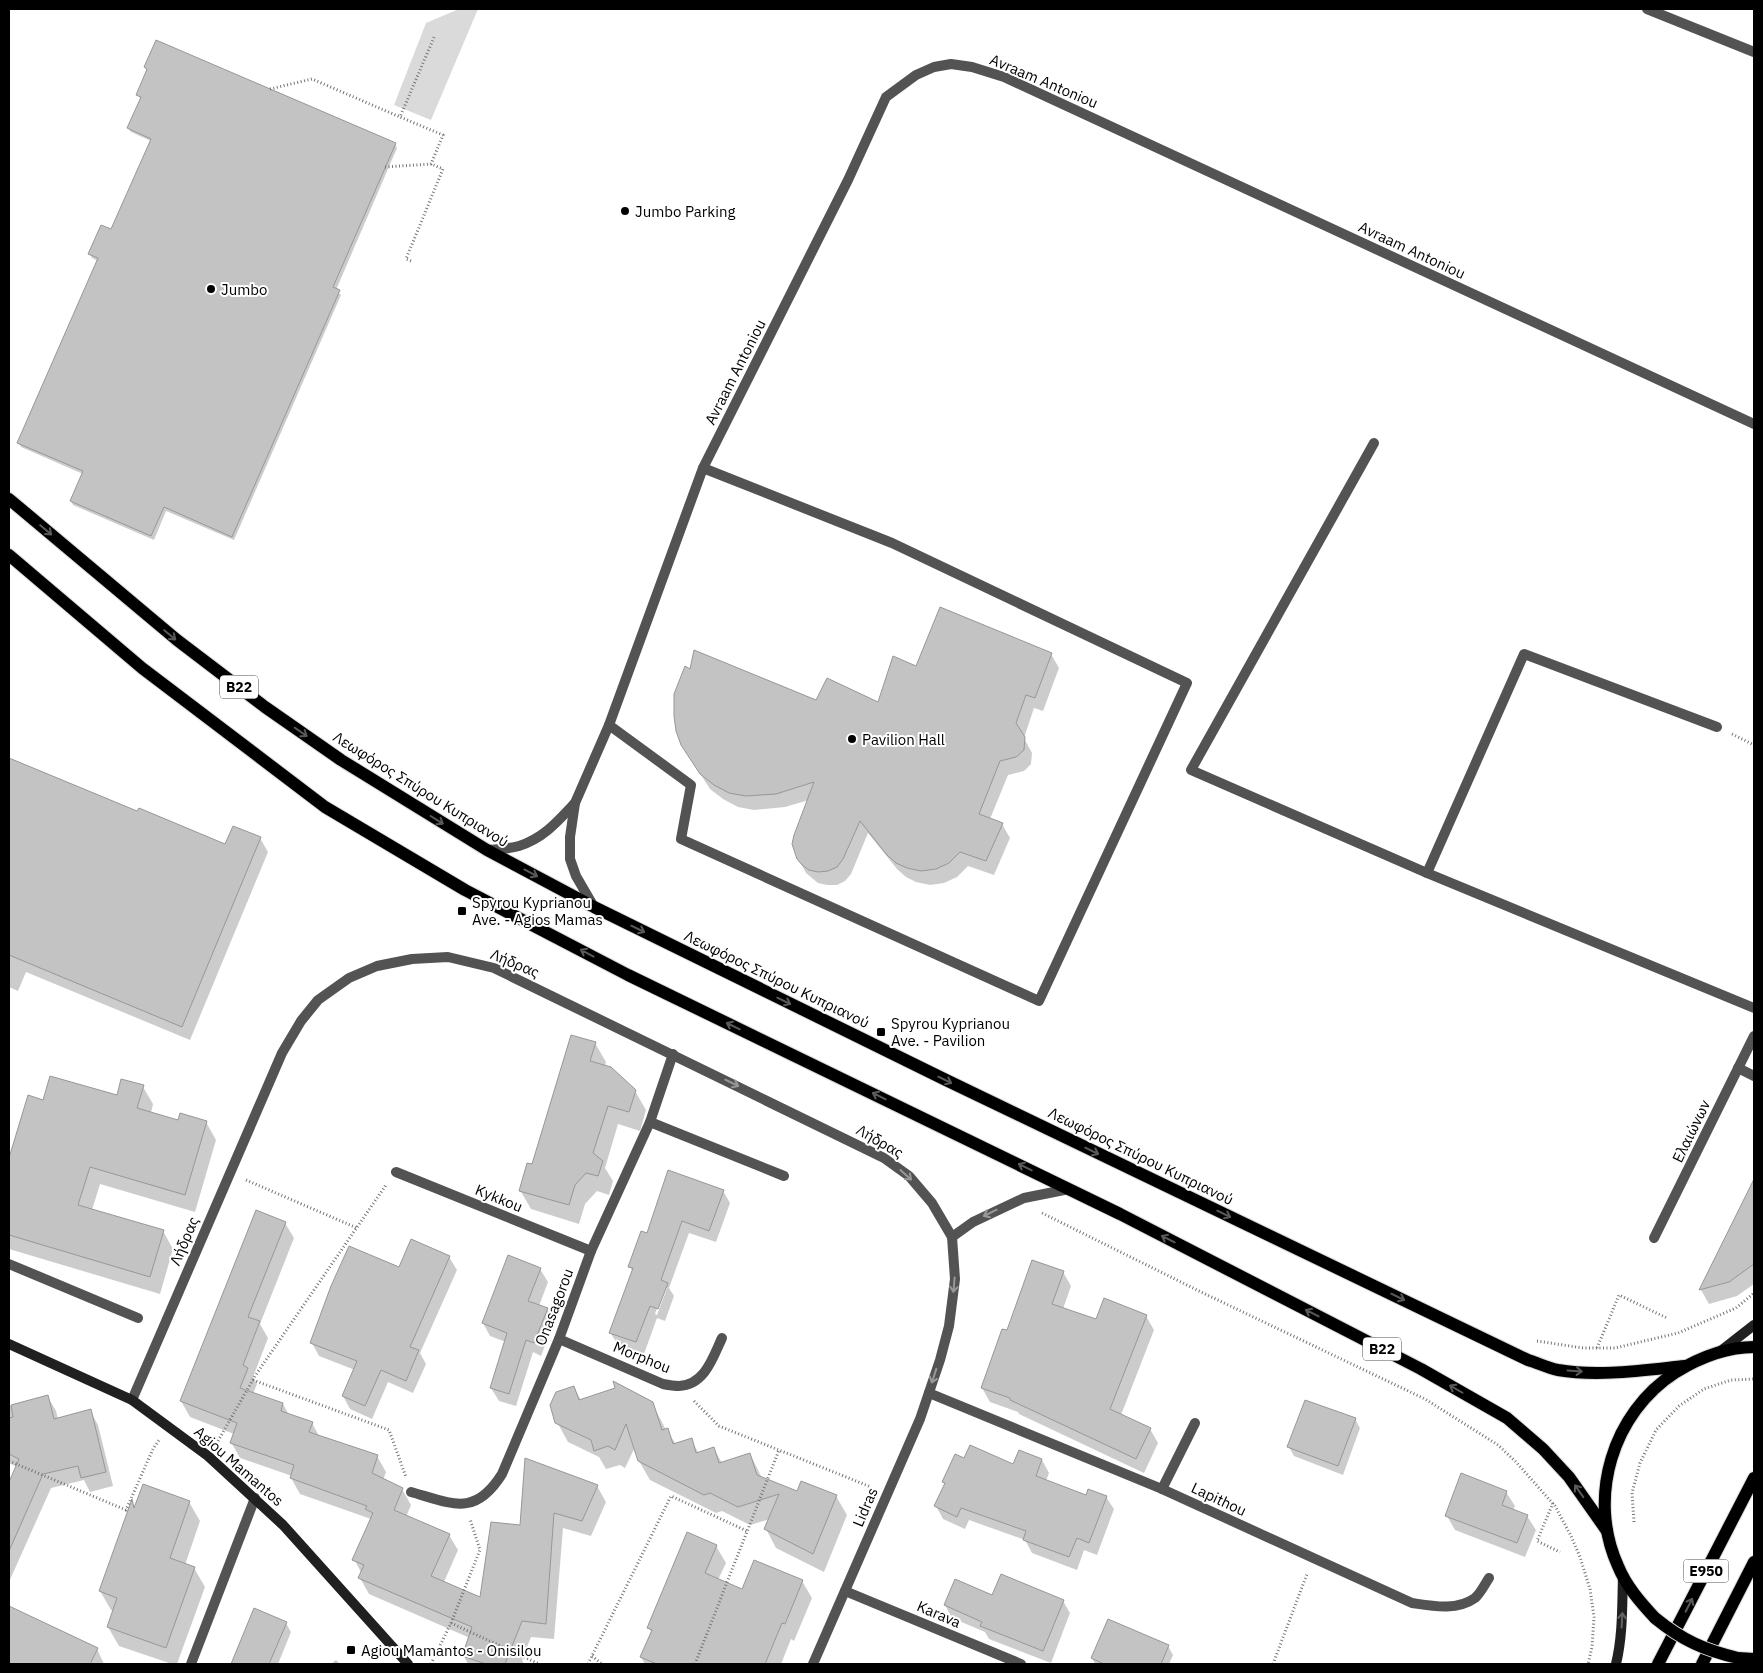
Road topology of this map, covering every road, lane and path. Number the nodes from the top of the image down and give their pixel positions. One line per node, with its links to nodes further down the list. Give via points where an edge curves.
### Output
1 (1647, 9): 3 (street)
2 (434, 35): 5 (path)
3 (1754, 52)
4 (270, 89): 5 (path, via 312,79)
5 (400, 117): 6 (path, via 443,135)
6 (431, 164): 7 (path); 8 (path, via 443,169 406,259)
7 (385, 167)
8 (411, 261)
9 (1754, 424): 11 (street, Avraam Antoniou, via 1004,77 951,64 916,74 886,97 848,180)
10 (1374, 443): 19 (street, via 1191,770)
11 (703, 468): 14 (street, Avraam Antoniou); 14 (street, via 892,543 1187,683 1039,1001 681,839 691,785)
12 (9, 499): 18 (main road, Λεωφόρος Σπύρου Κυπριανού / B22, one-way to 18, via 177,640 265,707 341,760)
13 (9, 555): 30 (main road, B22, one-way to 13, via 628,974 465,890 325,807 142,668)
14 (610, 725): 17 (street, Avraam Antoniou)
15 (1717, 727): 16 (path); 19 (street, via 1524,654)
16 (1754, 745)
17 (575, 802): 18 (street, via 550,830 536,839 518,846); 20 (street, via 570,859)
18 (488, 850): 20 (main road, Λεωφόρος Σπύρου Κυπριανού / B22, one-way to 20)
19 (1427, 873): 21 (street)
20 (594, 907): 49 (main road, Λεωφόρος Σπύρου Κυπριανού / B22, one-way to 49, via 1528,1360 1557,1370 1585,1372)
21 (1754, 1008)
22 (1754, 1036): 24 (street, Ελαιώνων)
23 (673, 1054): 26 (street, Onasagorou); 28 (street, Λήδρας, via 494,968 448,958 412,959 377,966 349,978 318,1000 301,1021 282,1054); 33 (street, Λήδρας, one-way to 33, via 884,1158 908,1176 932,1203)
24 (1738, 1068): 25 (street); 34 (street, Ελαιώνων)
25 (1754, 1076)
26 (650, 1122): 29 (street); 35 (street, Onasagorou)
27 (396, 1172): 32 (path); 35 (street, Kykkou)
28 (230, 1173): 32 (path); 54 (street, Λήδρας)
29 (784, 1176)
30 (1069, 1189): 31 (street); 69 (main road, B22, one-way to 30, via 1569,1477 1507,1418 1421,1369)
31 (1017, 1201): 33 (street, one-way to 33); 65 (path, via 1425,1399 1498,1445)
32 (357, 1228): 51 (path)
33 (952, 1236): 48 (street, Λήδρας, one-way to 48, via 955,1279 949,1326)
34 (1654, 1238)
35 (590, 1251): 41 (street, Onasagorou)
36 (10, 1267): 38 (street)
37 (1754, 1293): 46 (path, via 1736,1308 1678,1332 1615,1348)
38 (138, 1318)
39 (1667, 1318): 46 (path, via 1619,1295)
40 (1754, 1325): 47 (street)
41 (559, 1338): 52 (street, Morphou, via 664,1384); 66 (street, Onasagorou, via 502,1474 484,1497)
42 (722, 1338): 52 (street, Morphou, via 706,1372 694,1382)
43 (1528, 1339): 46 (path)
44 (9, 1344): 54 (street, Agiou Mamantos)
45 (1754, 1347): 47 (main road)
46 (1597, 1348)
47 (1719, 1353): 49 (main road)
48 (940, 1360): 53 (street, Lidras, one-way to 53)
49 (1685, 1366): 69 (main road, via 1656,1387 1640,1404 1616,1444 1605,1490)
50 (1754, 1379): 67 (path, via 1731,1380 1704,1389 1679,1406 1656,1430 1640,1463 1632,1493)
51 (253, 1380): 58 (path); 62 (path, via 389,1430)
52 (680, 1386): 57 (path, via 718,1426)
53 (929, 1393): 61 (street, Lapithou); 63 (street, Lidras)
54 (132, 1400): 56 (street, Agiou Mamantos)
55 (1195, 1423): 61 (street)
56 (170, 1427): 58 (street, Agiou Mamantos); 59 (path, via 153,1449 126,1510)
57 (779, 1450): 63 (path); 68 (path)
58 (208, 1456): 64 (street, Agiou Mamantos)
59 (9, 1461)
60 (1754, 1478): 91 (main road, E950, one-way to 60)
61 (1162, 1489): 71 (street, Lapithou)
62 (411, 1492): 66 (street, via 443,1502)
63 (888, 1493): 75 (street, Lidras)
64 (255, 1498): 79 (street); 80 (street, Agiou Mamantos, via 283,1524)
65 (1552, 1503): 70 (path, via 1537,1541); 89 (path, via 1572,1536 1590,1589 1594,1617)
66 (464, 1504): 76 (path, via 480,1550)
67 (1634, 1522)
68 (747, 1531): 77 (path, via 671,1496); 85 (path)
69 (1607, 1531): 73 (main road)
70 (1560, 1552)
71 (1313, 1558): 74 (street, Lapithou, via 1412,1603 1436,1607 1459,1605 1476,1598); 88 (path)
72 (1754, 1562): 92 (main road, E950)
73 (1623, 1576): 78 (main road, bridge, via 1640,1602 1674,1633 1715,1653); 90 (street, one-way to 73)
74 (1489, 1578)
75 (845, 1591): 86 (street, Lidras); 87 (street, Karava)
76 (451, 1623): 81 (path); 82 (path)
77 (592, 1656): 83 (path); 84 (path)
78 (1754, 1659)
79 (191, 1664)
80 (408, 1664)
81 (431, 1664)
82 (539, 1664)
83 (588, 1664)
84 (602, 1664)
85 (695, 1664)
86 (813, 1664)
87 (1021, 1664)
88 (1272, 1664)
89 (1588, 1664)
90 (1616, 1664)
91 (1658, 1664)
92 (1702, 1664)

